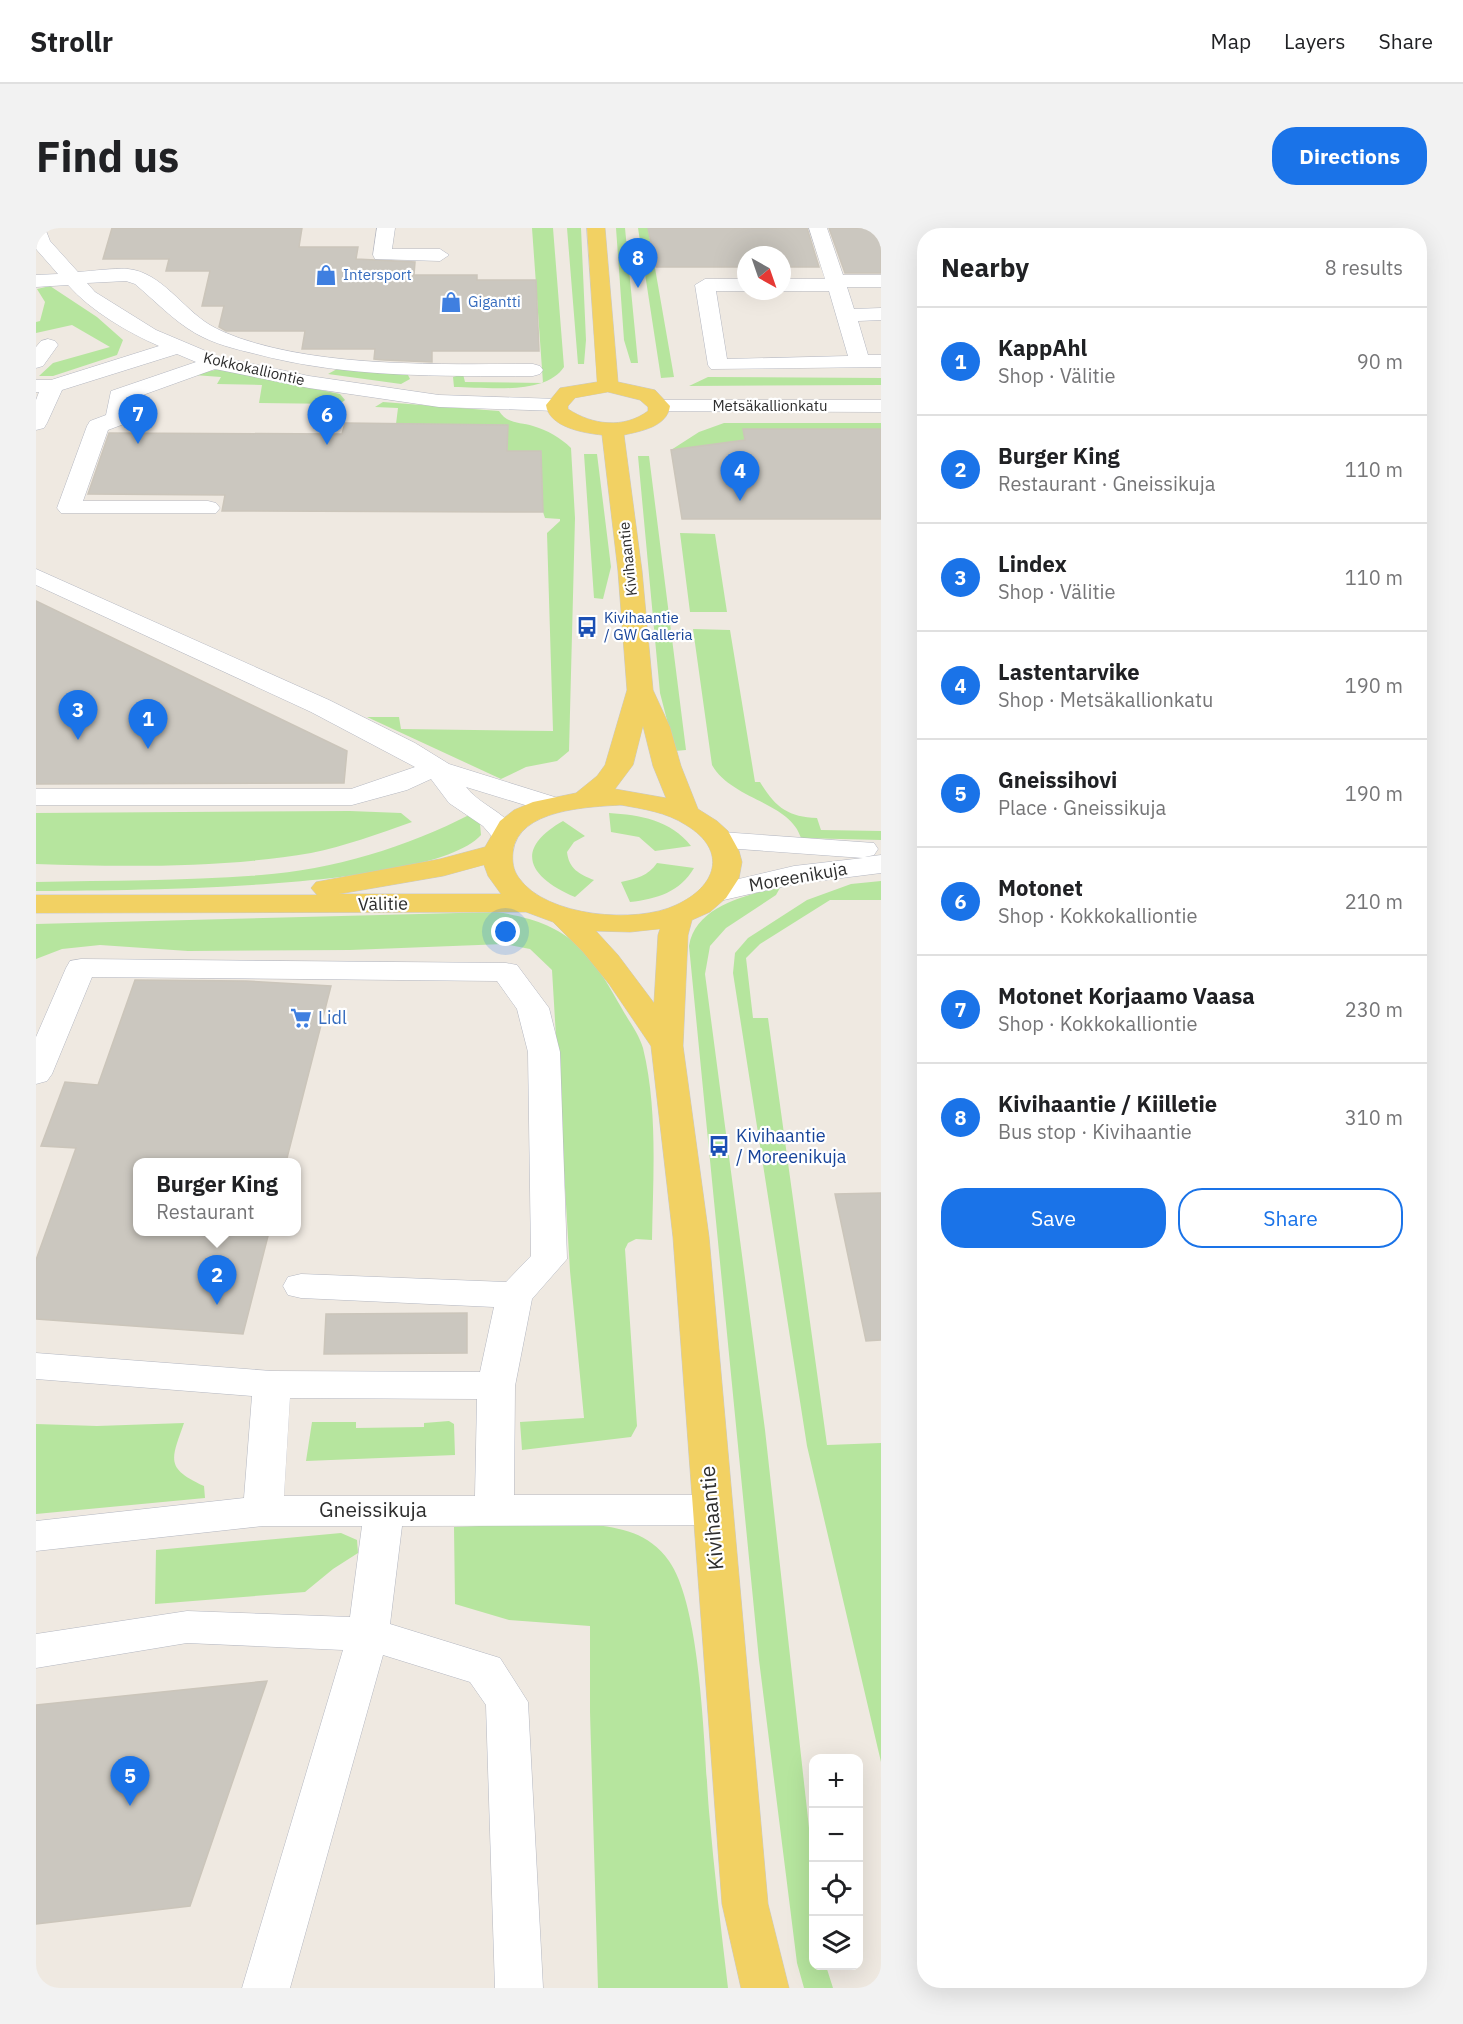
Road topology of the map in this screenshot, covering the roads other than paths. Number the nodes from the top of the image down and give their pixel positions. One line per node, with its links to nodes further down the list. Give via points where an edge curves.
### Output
1 (36, 228): 6 (street, Kokkokalliontie, via 41,243)
2 (386, 228): 5 (street, via 382,255)
3 (596, 228): 23 (main road)
4 (818, 228): 9 (street)
5 (440, 255)
6 (73, 279): 7 (street); 15 (street, Kokkokalliontie, via 88,296); 20 (street, via 128,274 142,280 202,329 278,354 347,365)
7 (36, 281)
8 (881, 281): 9 (street)
9 (836, 283): 11 (street); 13 (street)
10 (737, 285): 19 (street, via 705,285 717,365)
11 (791, 285)
12 (881, 314): 13 (street)
13 (846, 315): 19 (street)
14 (48, 345): 17 (street)
15 (177, 347): 18 (street, Kokkokalliontie); 22 (street)
16 (881, 361): 19 (street)
17 (36, 362)
18 (214, 362): 24 (street, Kokkokalliontie, via 309,382); 30 (street, via 119,396 116,419 98,426 69,508)
19 (860, 362)
20 (434, 370): 21 (street); 24 (street, via 430,383)
21 (533, 370)
22 (45, 386): 28 (street)
23 (608, 386): 25 (main road, via 568,393); 26 (main road, via 647,395)
24 (416, 398): 25 (street, Kokkokalliontie)
25 (557, 405): 29 (main road, via 565,419)
26 (659, 406): 27 (street, Metsäkallionkatu); 29 (main road, via 653,419)
27 (881, 406)
28 (36, 423)
29 (612, 429): 32 (main road, Kivihaantie)
30 (208, 508)
31 (36, 576): 33 (street, via 320,706)
32 (640, 690): 35 (main road, Kivihaantie, via 619,765 607,782); 37 (main road, Kivihaantie)
33 (437, 769): 34 (street, via 352,797); 36 (street); 39 (street, via 459,797 493,820)
34 (36, 797)
35 (586, 798): 36 (main road); 37 (main road, via 656,802)
36 (551, 805): 39 (main road, via 524,817)
37 (686, 813): 38 (main road)
38 (721, 841): 40 (street, Moreenikuja); 42 (main road, via 728,858 726,876)
39 (501, 843): 43 (main road, Välitie, via 443,867); 44 (main road, via 499,870 510,887)
40 (881, 851)
41 (881, 864): 42 (street, Moreenikuja, via 813,872)
42 (715, 893): 46 (main road)
43 (236, 902): 44 (main road, Välitie); 45 (main road, Välitie)
44 (530, 903): 47 (main road)
45 (42, 905)
46 (679, 915): 47 (main road, via 622,924); 48 (main road, Kivihaantie, via 673,935)
47 (564, 917): 48 (main road, Kivihaantie, via 590,939 618,972)
48 (667, 1046): 57 (main road, Kivihaantie, via 691,1237)
49 (36, 1074): 51 (street, via 81,968 506,972 533,1008 543,1052 549,1247 549,1259)
50 (301, 1286): 51 (street)
51 (515, 1295): 54 (street)
52 (36, 1366): 53 (street)
53 (272, 1384): 54 (street); 58 (street)
54 (496, 1386): 56 (street)
55 (384, 1510): 56 (street, Gneissikuja); 58 (street, Gneissikuja); 60 (street)
56 (494, 1510): 57 (street, Gneissikuja)
57 (711, 1510): 64 (main road, Kivihaantie, via 745,1905)
58 (263, 1511): 59 (street, Gneissikuja)
59 (36, 1536)
60 (368, 1634): 61 (street, via 187,1627); 62 (street); 63 (street, via 485,1670 507,1702)
61 (36, 1651)
62 (266, 1988)
63 (519, 1988)
64 (765, 1988)

